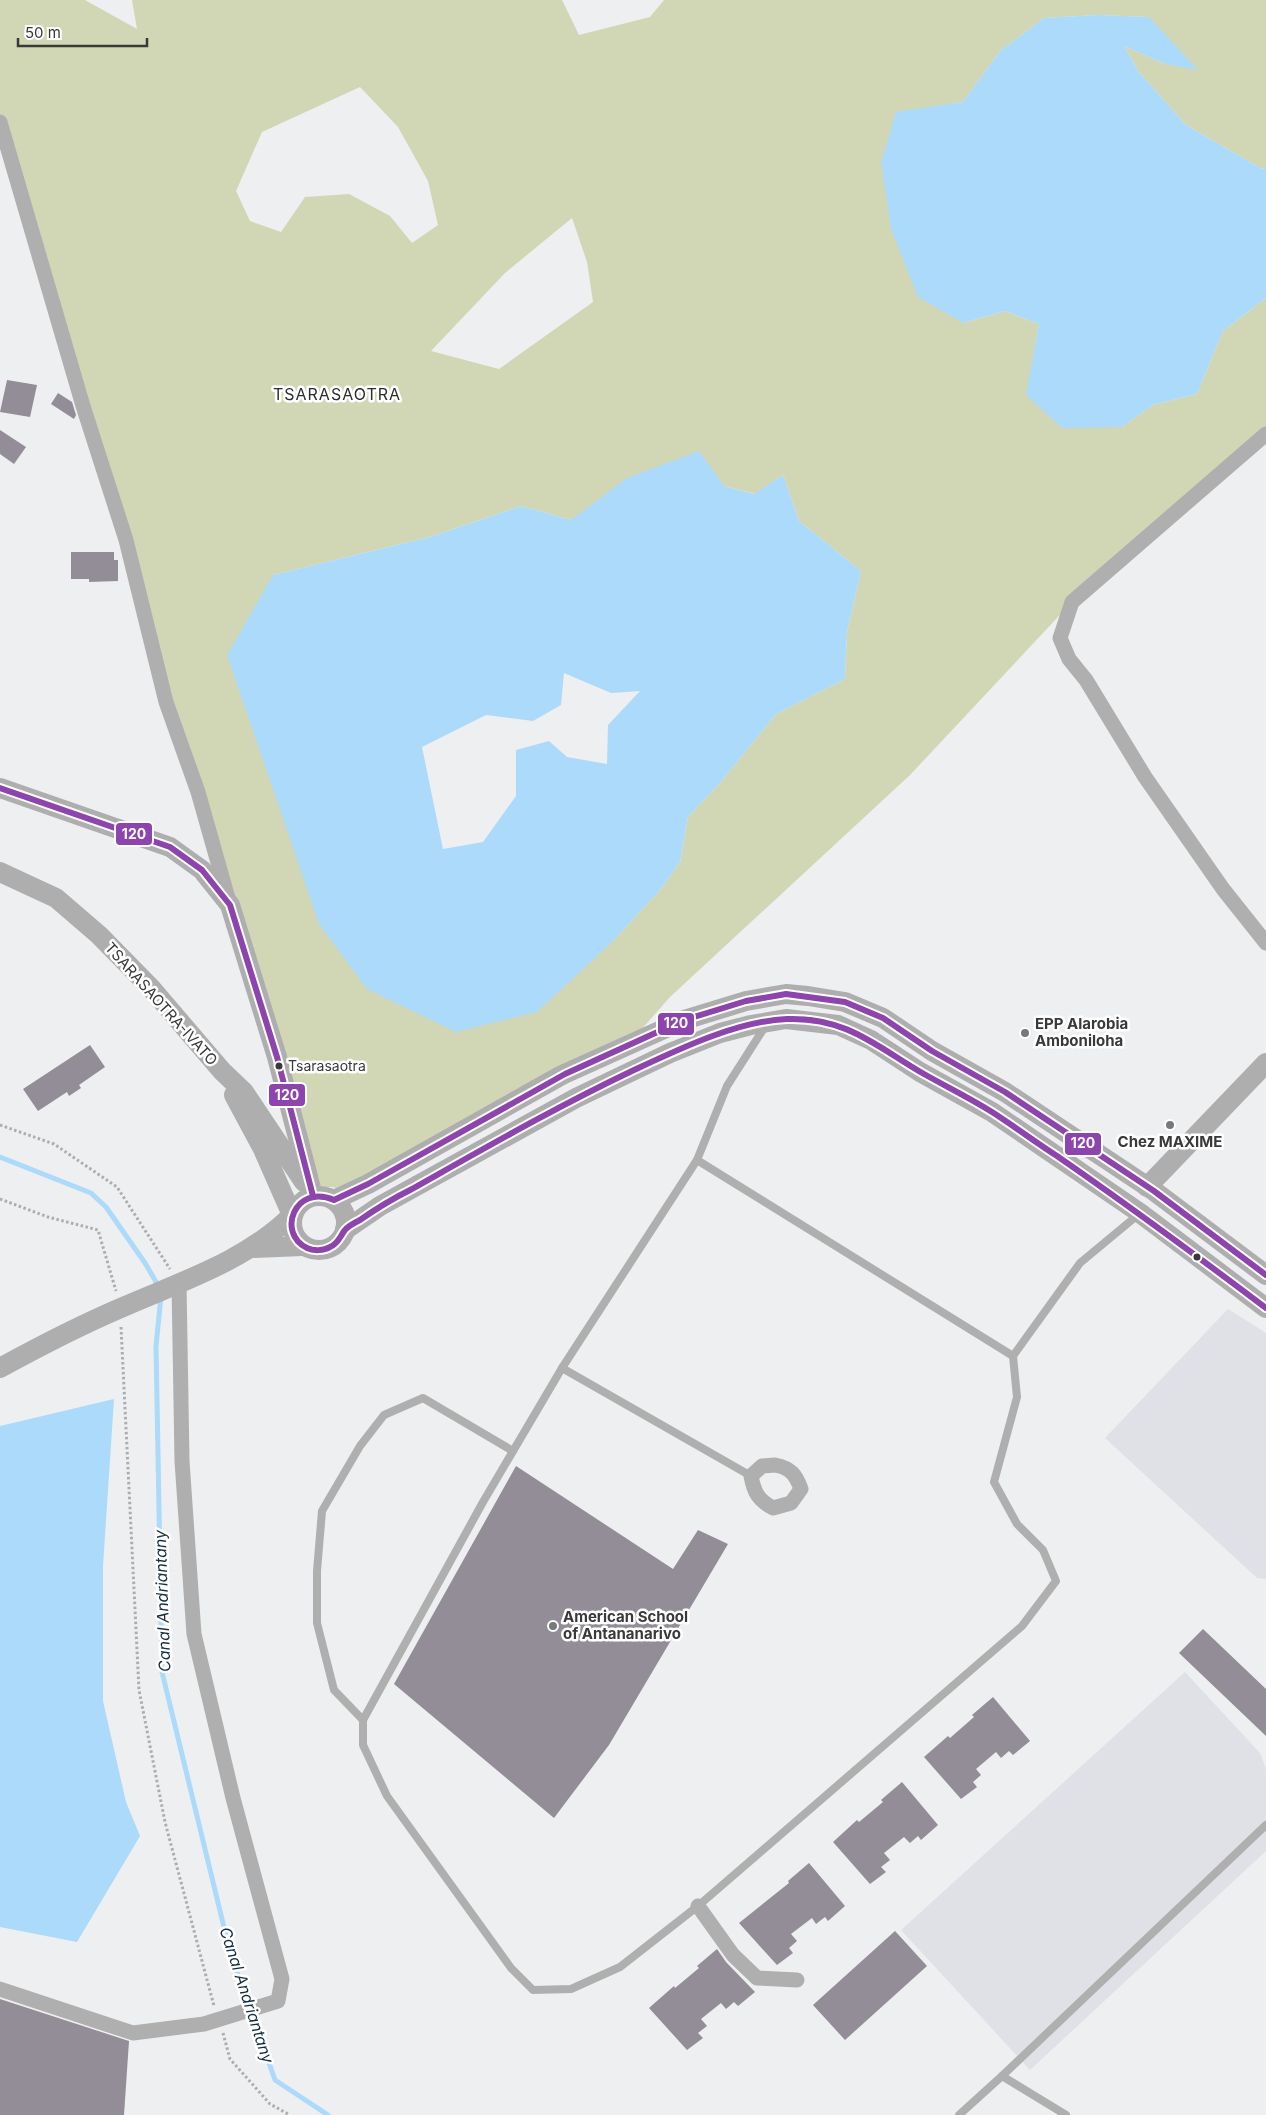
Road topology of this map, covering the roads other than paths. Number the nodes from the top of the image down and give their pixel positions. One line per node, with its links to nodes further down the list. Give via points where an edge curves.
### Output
1 (0, 122): 5 (street, via 80,397 126,540 166,702 198,792)
2 (1266, 434): 6 (street, via 1072,602 1060,638 1069,659 1086,680 1144,777 1223,889)
3 (0, 788): 5 (main road, via 170,847 202,870)
4 (0, 872): 9 (main road, TSARASAOTRA-IVATO, via 56,898 99,935 151,988)
5 (230, 905): 10 (main road)
6 (1266, 943)
7 (769, 1022): 12 (lane, via 727,1086); 16 (main road, via 786,1018 838,1025 871,1040 992,1112); 18 (main road, via 692,1043 576,1098 380,1206)
8 (1266, 1063): 13 (main road)
9 (222, 1071): 11 (main road); 17 (main road, via 264,1149)
10 (288, 1097): 11 (main road); 14 (main road)
11 (256, 1108): 14 (main road)
12 (697, 1160): 24 (lane); 26 (lane)
13 (1147, 1187): 15 (main road, via 1004,1092 882,1018 845,1002 786,994 746,1001 684,1020 599,1058); 21 (main road)
14 (313, 1196): 15 (main road); 17 (main road, via 300,1202)
15 (334, 1200): 18 (main road, via 345,1213)
16 (1135, 1209): 23 (main road); 24 (lane, via 1080,1263)
17 (292, 1216): 19 (main road, via 293,1232); 20 (main road)
18 (345, 1230): 19 (main road, via 336,1244 328,1249)
19 (303, 1246): 20 (main road)
20 (252, 1248): 22 (main road)
21 (1266, 1275)
22 (179, 1283): 25 (main road, via 120,1308); 33 (street, via 182,1461 194,1634 233,1798 282,1979 278,2001 204,2024 133,2032)
23 (1266, 1308)
24 (1013, 1356): 31 (lane, via 1017,1397 994,1482 1017,1524 1043,1550 1056,1582 1022,1626)
25 (0, 1368)
26 (562, 1368): 27 (lane); 28 (lane)
27 (513, 1451): 29 (lane); 29 (lane, via 423,1398 384,1415 360,1446 322,1511 317,1623 334,1690)
28 (751, 1476)
29 (363, 1720): 31 (lane, via 363,1745 387,1796 510,1968 533,1990 571,1988 620,1967)
30 (1266, 1825): 34 (lane)
31 (698, 1906): 32 (street, via 733,1955 757,1978)
32 (797, 1980)
33 (0, 1989)
34 (1002, 2076): 35 (lane); 36 (lane)
35 (959, 2115)
36 (1066, 2115)

